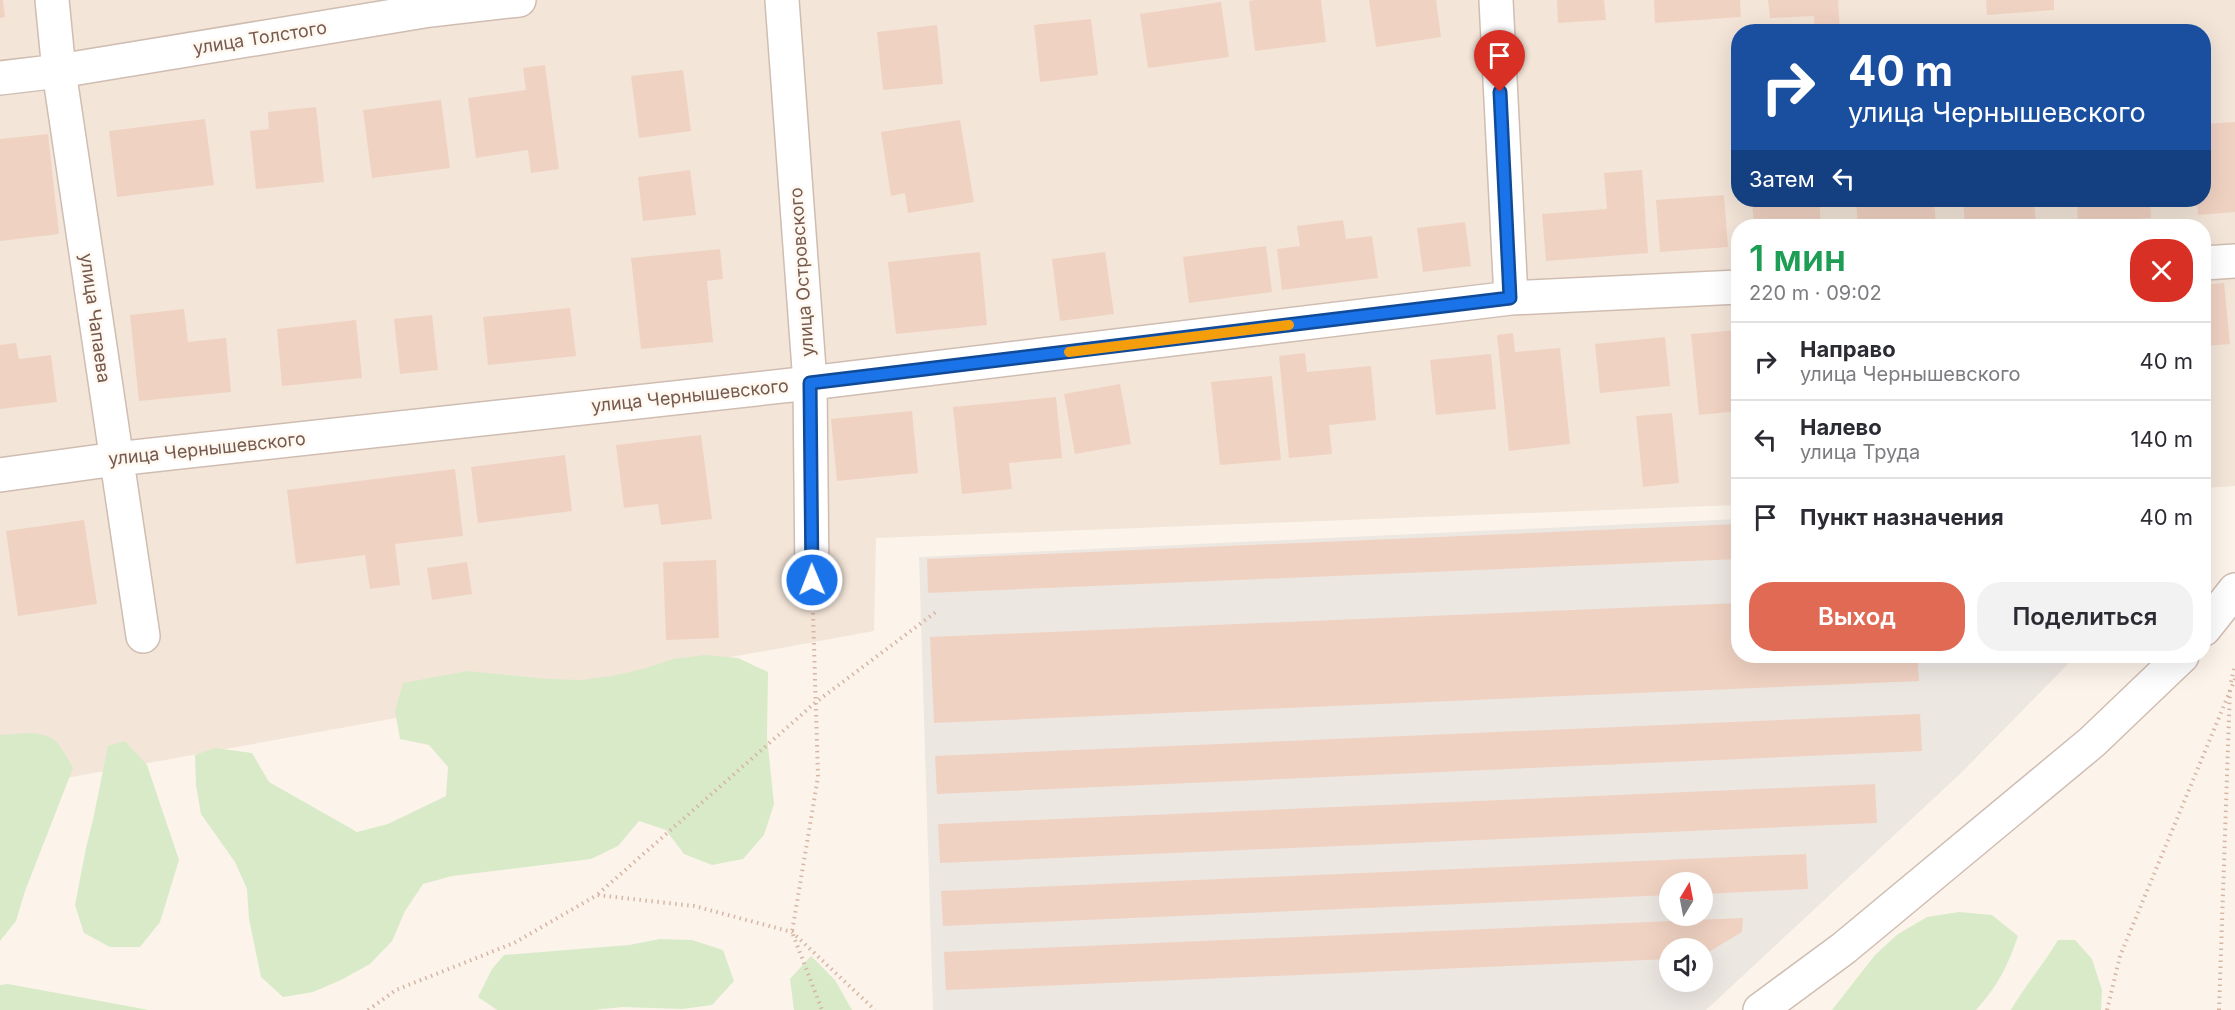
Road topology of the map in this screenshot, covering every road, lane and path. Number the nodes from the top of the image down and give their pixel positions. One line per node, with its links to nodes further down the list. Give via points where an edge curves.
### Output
1 (52, 0): 6 (street, улица Чапаева)
2 (519, 0): 5 (street, улица Толстого)
3 (782, 0): 12 (street, улица Островского)
4 (1496, 0): 11 (street)
5 (429, 5): 6 (street, улица Толстого)
6 (59, 71): 7 (street, улица Толстого); 13 (street, улица Чапаева)
7 (0, 78)
8 (2235, 261): 9 (street)
9 (2211, 263)
10 (1731, 287): 11 (street, улица Чернышевского)
11 (1510, 298): 12 (street, улица Чернышевского)
12 (810, 383): 13 (street, улица Чернышевского); 15 (street, улица Островского)
13 (116, 459): 14 (street, улица Чернышевского); 19 (street, улица Чапаева)
14 (0, 475)
15 (812, 580): 24 (path)
16 (2235, 590): 18 (street)
17 (936, 612): 24 (path)
18 (2211, 620)
19 (143, 636)
20 (2175, 663): 30 (street, via 2092,742 1844,948)
21 (2235, 665): 23 (path)
22 (2235, 679): 23 (path)
23 (2230, 686): 31 (path, via 2120,956); 32 (path)
24 (816, 702): 25 (path); 26 (path, via 818,777)
25 (597, 895): 26 (path, via 694,906); 27 (path, via 514,943 396,990)
26 (792, 932): 28 (path); 29 (path)
27 (369, 1010)
28 (822, 1010)
29 (875, 1010)
30 (1760, 1010)
31 (2107, 1010)
32 (2219, 1010)

